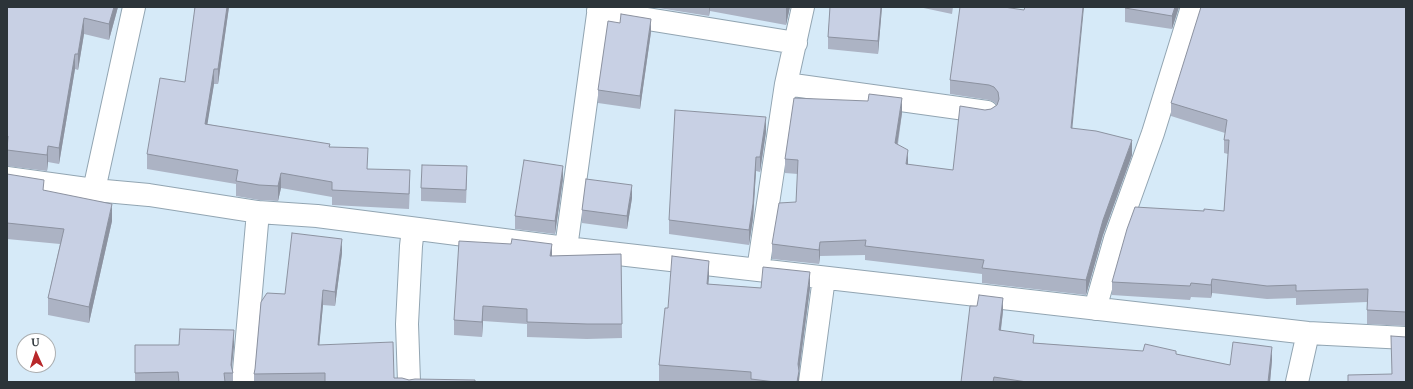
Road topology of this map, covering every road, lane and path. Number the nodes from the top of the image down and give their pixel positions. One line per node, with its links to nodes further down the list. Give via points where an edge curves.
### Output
1 (134, 7): 9 (street)
2 (803, 7): 5 (street)
3 (1192, 7): 15 (street, via 1153,132 1115,239)
4 (598, 9): 5 (street); 12 (street)
5 (796, 43): 6 (street)
6 (786, 84): 7 (street); 13 (street)
7 (987, 112)
8 (7, 178): 9 (street)
9 (94, 190): 10 (street, via 149,195)
10 (258, 212): 11 (street, via 317,216); 18 (street)
11 (413, 229): 12 (street); 19 (street, via 407,324)
12 (566, 248): 13 (street)
13 (758, 270): 14 (street)
14 (824, 278): 15 (street); 20 (street)
15 (1095, 309): 16 (street)
16 (1308, 332): 17 (street); 21 (street)
17 (1406, 338)
18 (243, 382)
19 (409, 382)
20 (810, 382)
21 (1297, 382)

